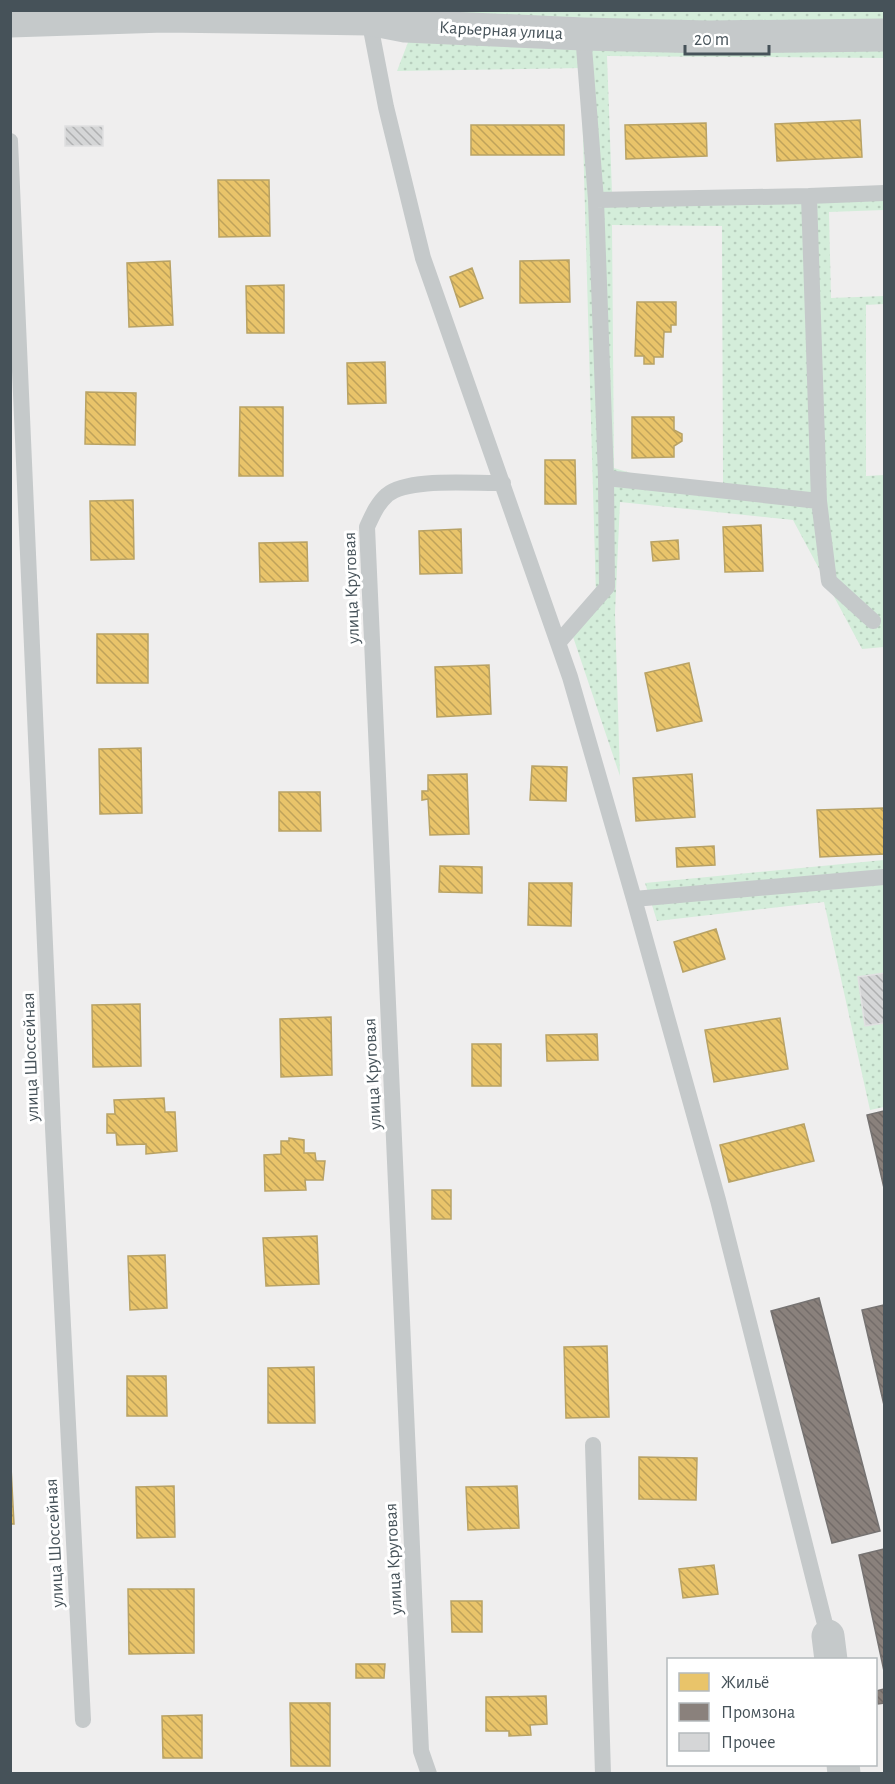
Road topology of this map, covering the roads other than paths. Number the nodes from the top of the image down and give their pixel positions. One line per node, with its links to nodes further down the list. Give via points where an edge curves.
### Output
1 (405, 18): 2 (street, Карьерная улица); 5 (street, Карьерная улица)
2 (369, 19): 3 (street, Карьерная улица, via 164,15); 12 (lane, via 423,258)
3 (10, 21)
4 (836, 22): 5 (street, Карьерная улица, via 710,37); 6 (street, Карьерная улица)
5 (584, 34): 10 (lane)
6 (885, 35)
7 (10, 141): 20 (lane, улица Шоссейная, via 52,1128)
8 (885, 193): 9 (lane)
9 (808, 196): 10 (lane); 13 (lane)
10 (596, 200): 11 (lane)
11 (606, 478): 13 (lane); 15 (lane, via 607,587)
12 (503, 483): 15 (lane); 21 (lane, улица Круговая, via 412,485 388,494 367,527 421,1739)
13 (819, 501): 14 (lane, via 829,581)
14 (873, 621)
15 (558, 643): 17 (lane)
16 (885, 877): 17 (lane)
17 (634, 899): 19 (lane, via 718,1200)
18 (592, 1445): 22 (lane)
19 (830, 1648)
20 (83, 1720)
21 (429, 1773)
22 (603, 1773)

